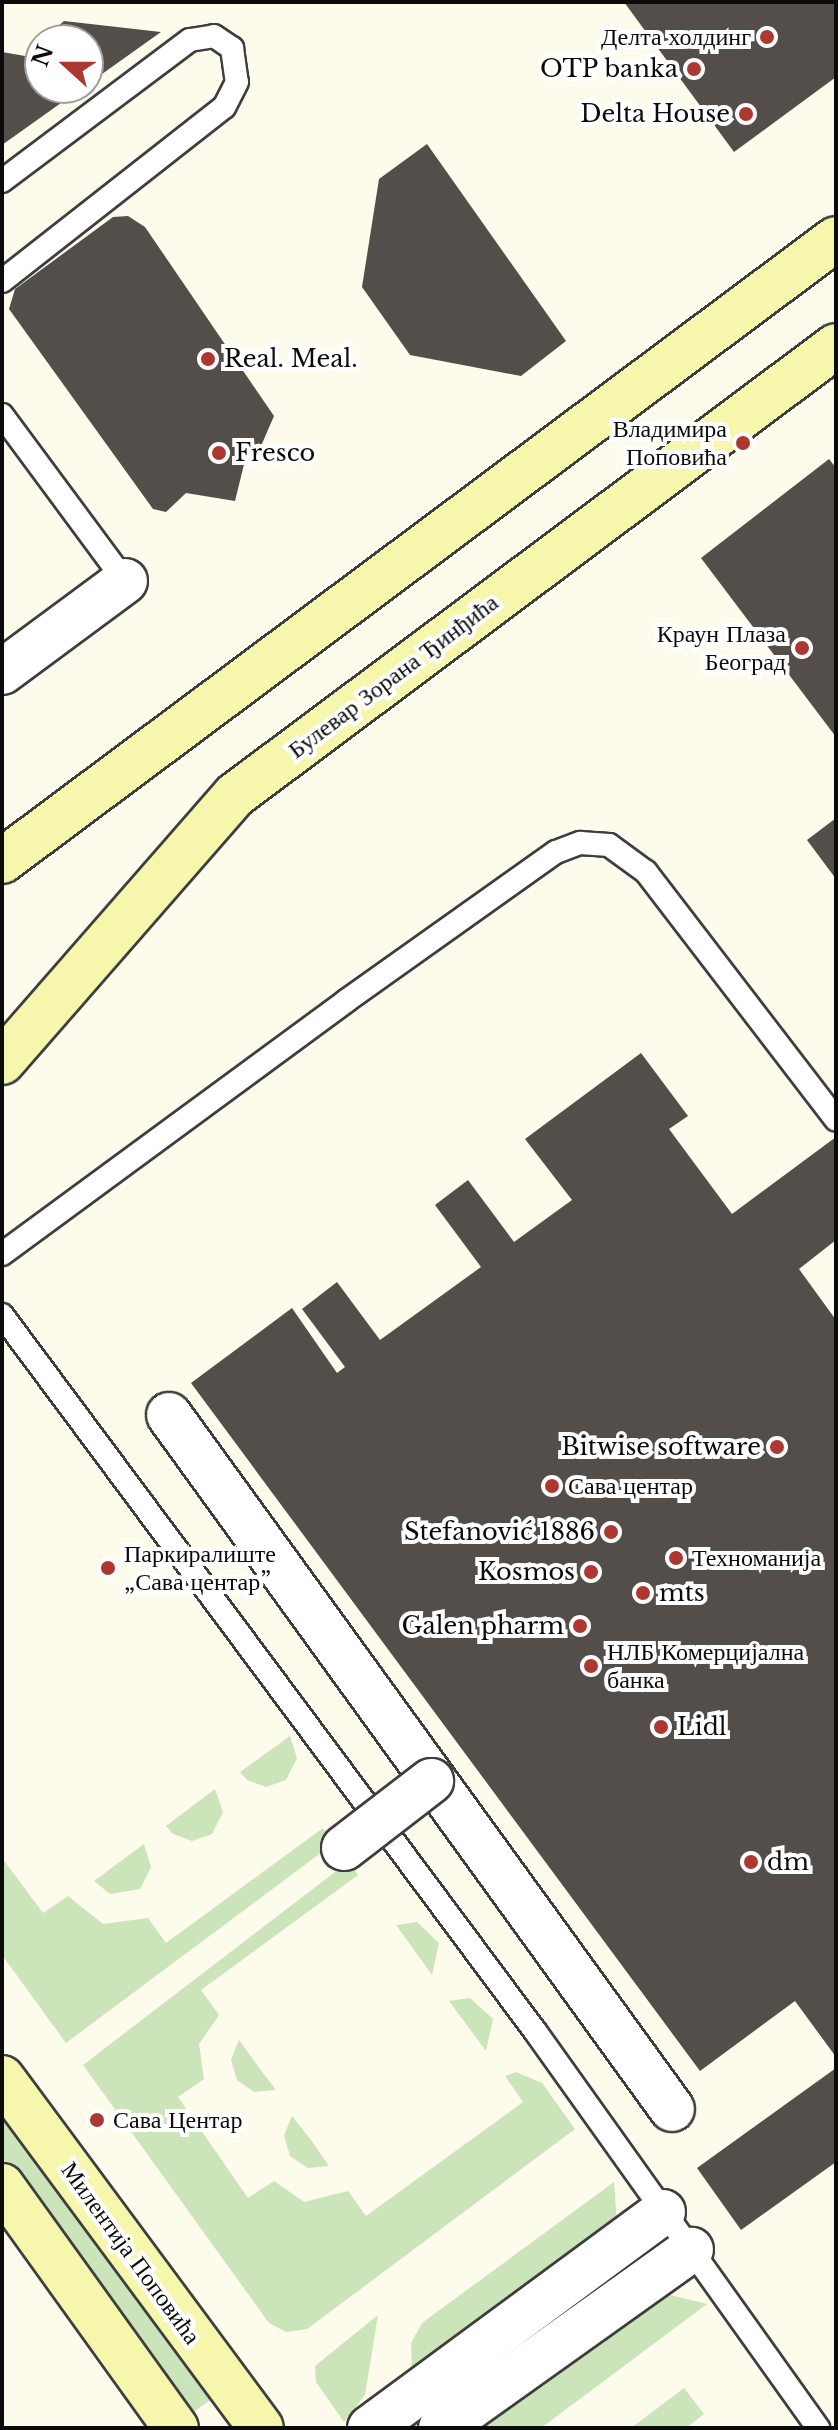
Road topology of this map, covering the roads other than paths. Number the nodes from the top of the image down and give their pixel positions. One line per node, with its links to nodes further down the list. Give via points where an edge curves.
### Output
1 (2, 181): 3 (lane, via 190,40 214,36 232,48 237,82 224,107)
2 (836, 239): 8 (street)
3 (2, 281)
4 (836, 346): 9 (street, Булевар Зорана Ђинђића, via 235,795)
5 (2, 415): 6 (lane)
6 (125, 581): 7 (street)
7 (2, 672)
8 (2, 861)
9 (2, 1062)
10 (836, 1120): 11 (lane, via 646,872 609,845 580,843 346,1001)
11 (2, 1254)
12 (2, 1315): 19 (lane)
13 (169, 1415): 14 (street)
14 (431, 1781): 15 (street, bridge); 17 (street)
15 (344, 1848)
16 (2, 2078): 22 (street, Милентија Поповића)
17 (672, 2109)
18 (2, 2186): 21 (street)
19 (663, 2212): 20 (lane); 23 (street)
20 (691, 2250): 24 (street); 25 (lane)
21 (176, 2428)
22 (261, 2428)
23 (370, 2428)
24 (441, 2428)
25 (818, 2428)

